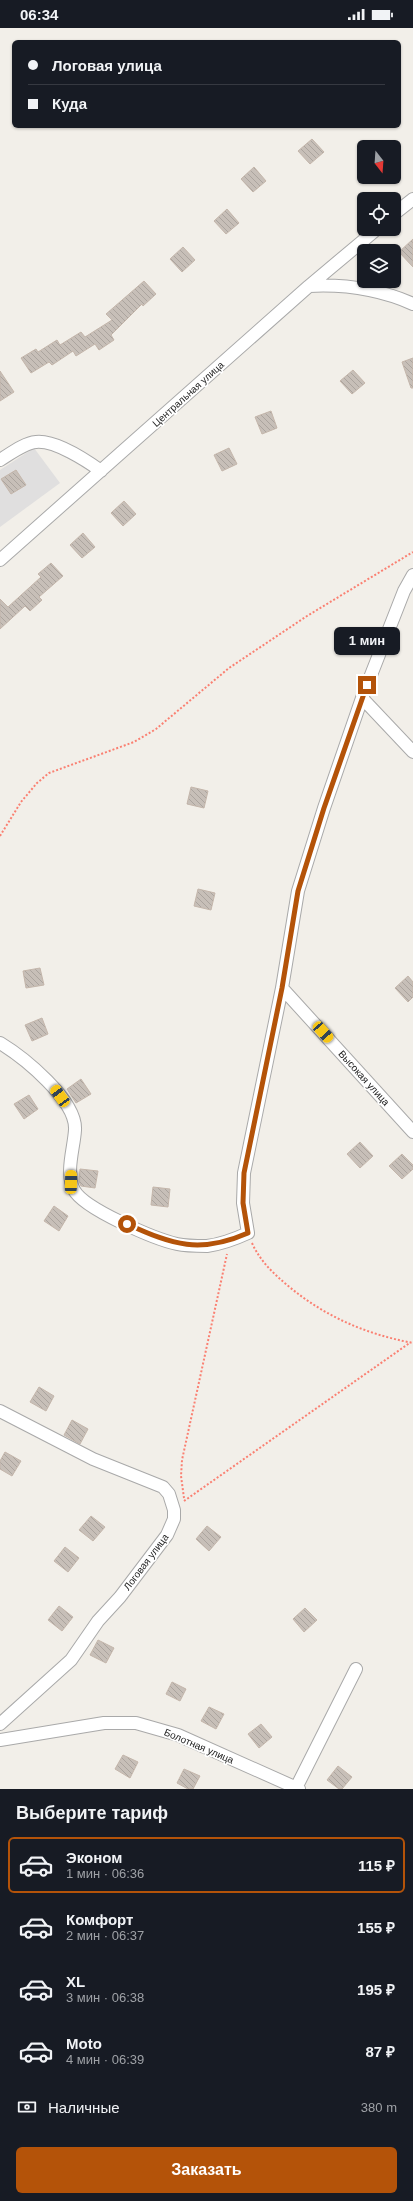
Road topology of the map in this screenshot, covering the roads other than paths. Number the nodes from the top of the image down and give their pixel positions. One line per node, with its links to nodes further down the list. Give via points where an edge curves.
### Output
1 (413, 198): 2 (street)
2 (401, 208)
3 (369, 236): 4 (street, Центральная улица)
4 (309, 286): 5 (street, via 361,288 392,294); 7 (street, Центральная улица)
5 (413, 304)
6 (0, 460): 7 (street, via 37,442 81,456)
7 (101, 471): 8 (street, Центральная улица)
8 (0, 560)
9 (413, 575): 10 (street, via 404,591)
10 (362, 698): 11 (street); 12 (street, via 298,891)
11 (413, 752)
12 (282, 988): 13 (street, via 244,1173 243,1203 248,1233 230,1241 207,1246 178,1245 104,1214 82,1201 71,1182 75,1128 71,1114 55,1089 42,1076); 14 (street, Высокая улица)
13 (0, 1043)
14 (413, 1132)
15 (0, 1412): 17 (street, Логовая улица, via 93,1459 163,1487 169,1494 174,1510 174,1519 167,1535 120,1597 98,1621 76,1654)
16 (356, 1669): 19 (street)
17 (0, 1724)
18 (0, 1740): 19 (street, Болотная улица, via 104,1723 136,1722 178,1735)
19 (297, 1788)

